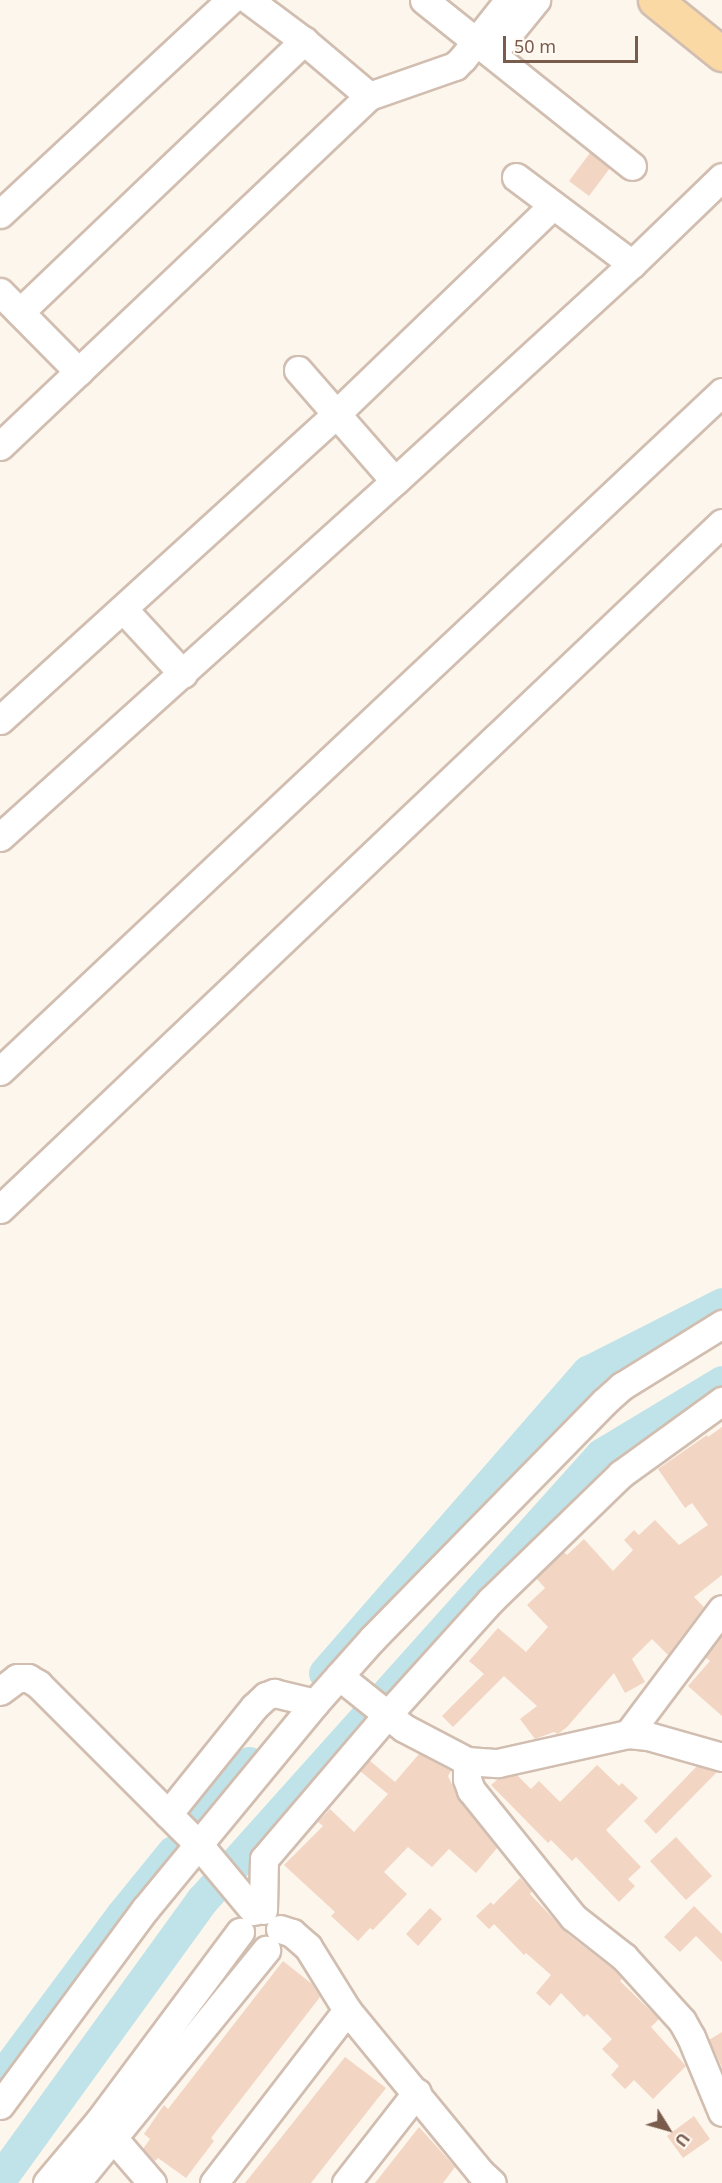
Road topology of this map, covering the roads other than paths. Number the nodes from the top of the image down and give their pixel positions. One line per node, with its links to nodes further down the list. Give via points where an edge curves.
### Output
1 (230, 0): 15 (street)
2 (249, 0): 7 (street)
3 (424, 0): 8 (street)
4 (509, 0): 8 (street)
5 (536, 0): 8 (street)
6 (655, 0): 9 (main road)
7 (304, 41): 10 (street); 18 (street)
8 (484, 48): 10 (street, via 454,66); 11 (street)
9 (722, 54)
10 (369, 96): 20 (street)
11 (632, 166)
12 (516, 177): 14 (street)
13 (722, 177): 16 (street)
14 (553, 205): 16 (street); 22 (street)
15 (0, 214)
16 (632, 264): 24 (street)
17 (0, 292): 18 (street)
18 (20, 312): 20 (street)
19 (298, 370): 22 (street)
20 (78, 372): 23 (street)
21 (722, 392): 30 (street)
22 (336, 414): 24 (street); 26 (street)
23 (3, 438)
24 (395, 481): 27 (street)
25 (722, 523): 31 (street)
26 (124, 610): 27 (street); 28 (street)
27 (183, 674): 29 (street)
28 (0, 720)
29 (0, 837)
30 (0, 1071)
31 (0, 1209)
32 (722, 1324): 35 (street, via 622,1386 604,1402 380,1630)
33 (722, 1401): 38 (street, via 621,1474)
34 (722, 1609): 39 (street)
35 (347, 1682): 37 (street); 38 (street)
36 (0, 1691): 42 (street, via 17,1678 28,1678 38,1684)
37 (306, 1700): 42 (street, via 274,1693 254,1707); 43 (street)
38 (383, 1711): 41 (street, via 422,1739); 44 (street, via 264,1859)
39 (628, 1734): 40 (street); 41 (street, via 498,1763)
40 (722, 1757)
41 (467, 1761): 48 (street, via 471,1790 573,1917 624,1958 681,2021)
42 (168, 1814): 43 (street)
43 (205, 1851): 44 (street); 47 (street, via 146,1908)
44 (261, 1926): 45 (street, via 300,1938); 49 (street)
45 (347, 2010): 46 (street); 54 (street)
46 (417, 2092): 50 (street); 55 (street)
47 (0, 2105)
48 (722, 2112)
49 (106, 2129): 51 (street); 52 (street); 53 (street)
50 (481, 2179)
51 (48, 2183)
52 (76, 2183)
53 (152, 2183)
54 (214, 2183)
55 (346, 2183)

